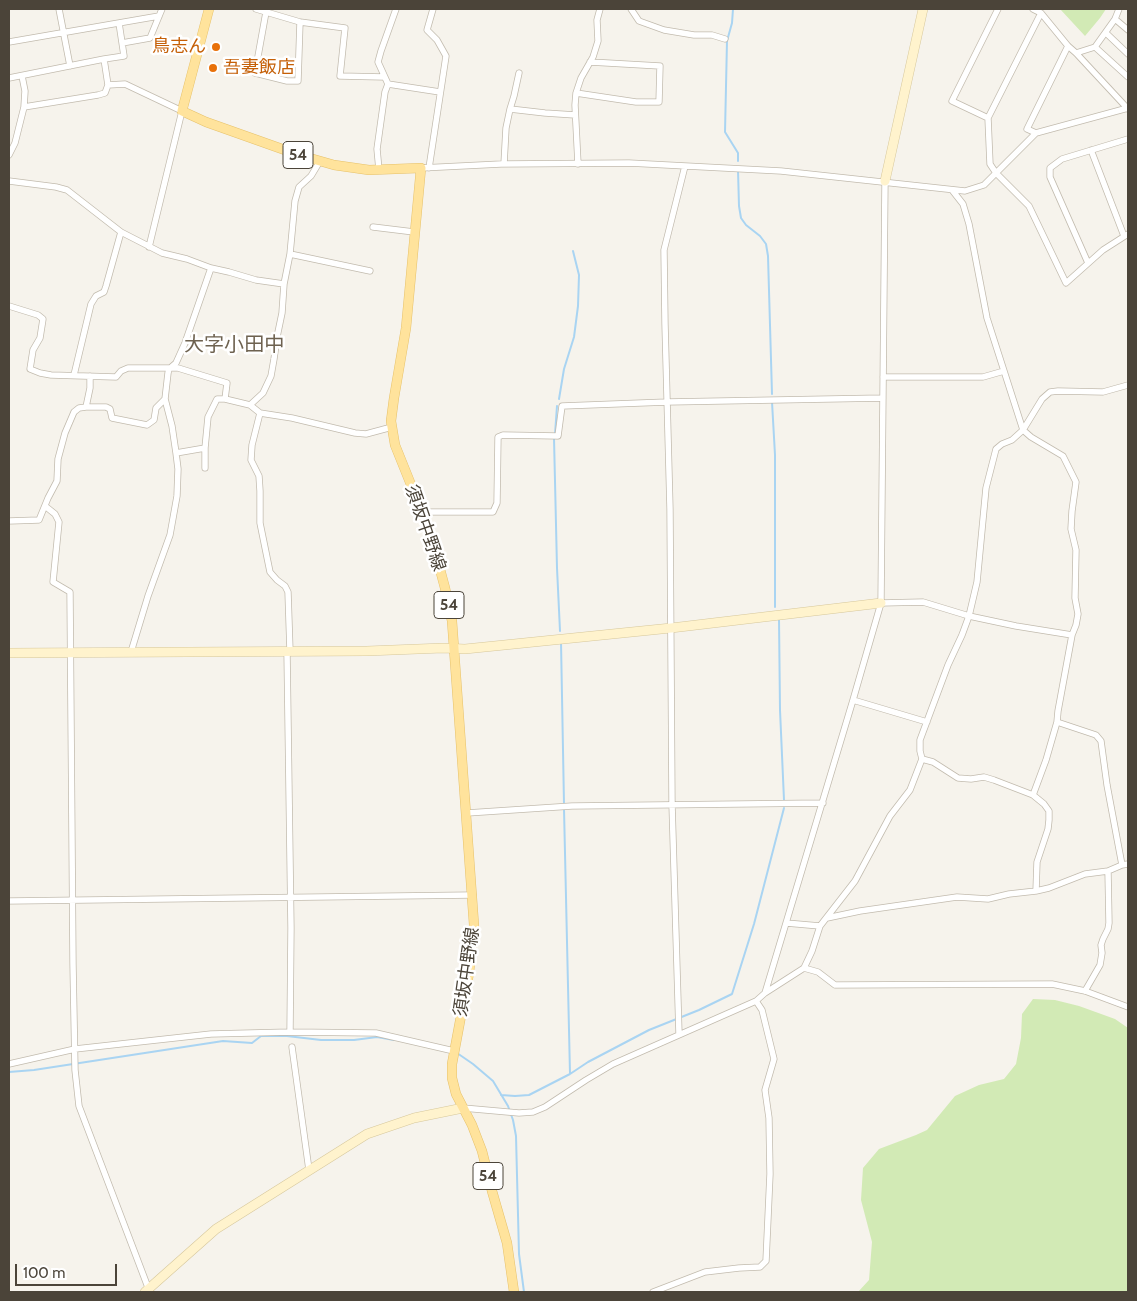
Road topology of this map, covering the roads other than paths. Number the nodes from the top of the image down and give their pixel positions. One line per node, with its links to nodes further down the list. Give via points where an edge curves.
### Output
1 (59, 9): 20 (street)
2 (162, 9): 15 (street)
3 (209, 9): 44 (main road)
4 (256, 9): 13 (street)
5 (396, 9): 34 (street, via 378,62)
6 (432, 9): 39 (street, via 427,30 446,56)
7 (600, 9): 30 (street, via 598,41)
8 (631, 9): 22 (street, via 639,21 664,30)
9 (923, 9): 59 (street)
10 (998, 9): 46 (street, via 952,101)
11 (1033, 9): 14 (street)
12 (1119, 9): 16 (street)
13 (266, 12): 17 (street); 17 (street, via 255,72 298,81)
14 (1040, 12): 25 (street); 46 (street)
15 (159, 16): 18 (street); 24 (street, via 150,38)
16 (1115, 19): 19 (street); 21 (street)
17 (300, 22): 34 (street, via 345,28 340,76)
18 (119, 23): 20 (street); 24 (street)
19 (1128, 30)
20 (63, 32): 23 (street); 31 (street)
21 (1106, 33): 26 (street); 28 (street)
22 (725, 39)
23 (9, 42)
24 (122, 43): 29 (street, via 124,56)
25 (1068, 46): 27 (street); 47 (street, via 1027,128)
26 (1096, 47): 27 (street); 35 (street)
27 (1076, 53): 43 (street)
28 (1128, 54)
29 (104, 59): 31 (street); 38 (street)
30 (590, 62): 40 (street); 40 (street, via 660,66 660,102 636,102)
31 (70, 66): 33 (street)
32 (519, 73): 42 (street)
33 (22, 76): 36 (street); 41 (street)
34 (384, 77): 37 (street)
35 (1128, 77)
36 (9, 78)
37 (388, 84): 39 (street); 56 (street, via 377,149)
38 (108, 85): 41 (street, via 105,93 98,95); 44 (street, via 125,84)
39 (440, 92): 55 (street)
40 (576, 93): 45 (street)
41 (24, 107): 50 (street)
42 (510, 109): 45 (street); 52 (street)
43 (1128, 109): 47 (street)
44 (182, 111): 51 (main road, 54); 65 (street)
45 (576, 115): 53 (street)
46 (988, 118): 57 (street, via 990,164)
47 (1036, 133): 57 (street)
48 (1128, 139): 49 (street)
49 (1091, 150): 64 (street); 67 (street, via 1062,158 1050,168 1050,177)
50 (9, 155)
51 (320, 161): 56 (main road, 54); 66 (street, via 312,176 299,187)
52 (504, 164): 53 (street); 55 (street)
53 (578, 164): 54 (street)
54 (685, 166): 59 (street, via 781,170); 81 (street, via 664,250)
55 (425, 168): 56 (main road, 54); 63 (main road, 須坂中野線 / 54)
56 (379, 170)
57 (996, 173): 60 (street, via 984,185 965,191); 67 (street, via 1029,206 1066,283)
58 (9, 180): 62 (street, via 67,190)
59 (886, 181): 60 (street); 76 (street)
60 (952, 190): 73 (street, via 963,204 969,224 987,318)
61 (373, 227): 63 (street)
62 (121, 232): 65 (street); 74 (street, via 104,292 91,304)
63 (414, 232): 85 (main road, 須坂中野線 / 54, via 406,328 392,408)
64 (1126, 235): 67 (street)
65 (149, 246): 68 (street)
66 (290, 254): 69 (street); 70 (street)
67 (1088, 263)
68 (210, 268): 70 (street); 72 (street, via 185,343 176,364)
69 (370, 271)
70 (284, 284): 82 (street, via 270,376 263,393)
71 (9, 306): 74 (street, via 43,319 30,369 51,375)
72 (169, 369): 75 (street, via 128,368 116,377); 79 (street); 80 (street, via 178,368 227,383)
73 (1004, 371): 76 (street, via 983,377); 86 (street)
74 (74, 375): 75 (street)
75 (90, 376): 83 (street)
76 (884, 377): 78 (street)
77 (1128, 385): 86 (street, via 1103,392 1050,392)
78 (883, 398): 81 (street); 93 (street)
79 (165, 399): 83 (street, via 156,408 154,420 146,425 112,418 110,409 106,407); 88 (street)
80 (225, 399): 82 (street); 87 (street, via 217,399 208,417)
81 (667, 402): 91 (street, via 562,406 558,436 498,437 497,503 494,512); 95 (street)
82 (250, 406): 84 (street)
83 (86, 407): 90 (street, via 74,412 65,433 57,481)
84 (260, 413): 85 (street, via 355,433 366,434); 98 (street, via 250,460 259,476 260,523 270,572 288,592)
85 (392, 427): 91 (main road, 須坂中野線 / 54, via 397,451)
86 (1023, 430): 94 (street, via 996,449 986,488 977,582); 96 (street, via 1063,456 1076,482 1071,529 1076,550 1078,614)
87 (205, 448): 88 (street); 89 (street)
88 (176, 454): 99 (street, via 177,496 170,535)
89 (204, 468)
90 (45, 506): 92 (street, via 39,520); 101 (street, via 59,522 52,582 70,592)
91 (422, 512): 97 (main road, 須坂中野線 / 54, via 447,595)
92 (9, 521)
93 (881, 603): 94 (street, via 923,602); 95 (street); 102 (street)
94 (968, 616): 96 (street); 103 (street)
95 (671, 628): 97 (street); 108 (street)
96 (1072, 635): 104 (street)
97 (454, 649): 98 (street); 109 (main road, 須坂中野線 / 54)
98 (288, 651): 99 (street); 114 (street)
99 (131, 652): 101 (street)
100 (9, 653): 101 (street)
101 (71, 653): 115 (street)
102 (853, 700): 103 (street); 107 (street)
103 (927, 722): 105 (street, via 920,740)
104 (1057, 722): 106 (street); 110 (street, via 1096,735 1101,741 1106,785)
105 (922, 759): 106 (street, via 958,778 994,780); 117 (street, via 910,790 890,816 855,881)
106 (1033, 795): 112 (street, via 1049,811 1048,829 1037,862)
107 (823, 803): 108 (street); 118 (street)
108 (672, 804): 109 (street); 126 (street)
109 (467, 813): 113 (main road, 須坂中野線 / 54)
110 (1125, 865): 111 (street)
111 (1108, 871): 112 (street, via 1085,874); 121 (street, via 1108,929 1101,945 1100,965)
112 (1036, 891): 117 (street, via 988,899 957,897)
113 (473, 895): 114 (street); 129 (main road, 須坂中野線 / 54, via 472,950)
114 (290, 898): 115 (street); 125 (street)
115 (72, 900): 116 (street); 128 (street)
116 (9, 901)
117 (827, 918): 119 (street)
118 (786, 924): 119 (street); 122 (street)
119 (820, 926): 120 (street)
120 (804, 968): 121 (street, via 818,972 834,984 1052,984); 122 (street)
121 (1085, 991): 124 (street)
122 (765, 993): 123 (street)
123 (756, 1001): 126 (street); 135 (street, via 762,1010 774,1059 764,1090 769,1118 770,1174 766,1261 760,1266 705,1272)
124 (1128, 1007)
125 (290, 1032): 128 (street, via 211,1034); 129 (street, via 376,1033)
126 (679, 1034): 131 (street, via 613,1064 533,1112)
127 (292, 1047): 132 (street)
128 (75, 1051): 130 (street); 133 (street, via 79,1106)
129 (454, 1051): 131 (main road, 須坂中野線 / 54, via 452,1078)
130 (9, 1064)
131 (463, 1108): 132 (street, via 414,1118 367,1134); 134 (main road, 須坂中野線 / 54, via 482,1151 507,1243)
132 (309, 1170): 133 (street, via 216,1229)
133 (148, 1291)
134 (514, 1292)
135 (653, 1292)

